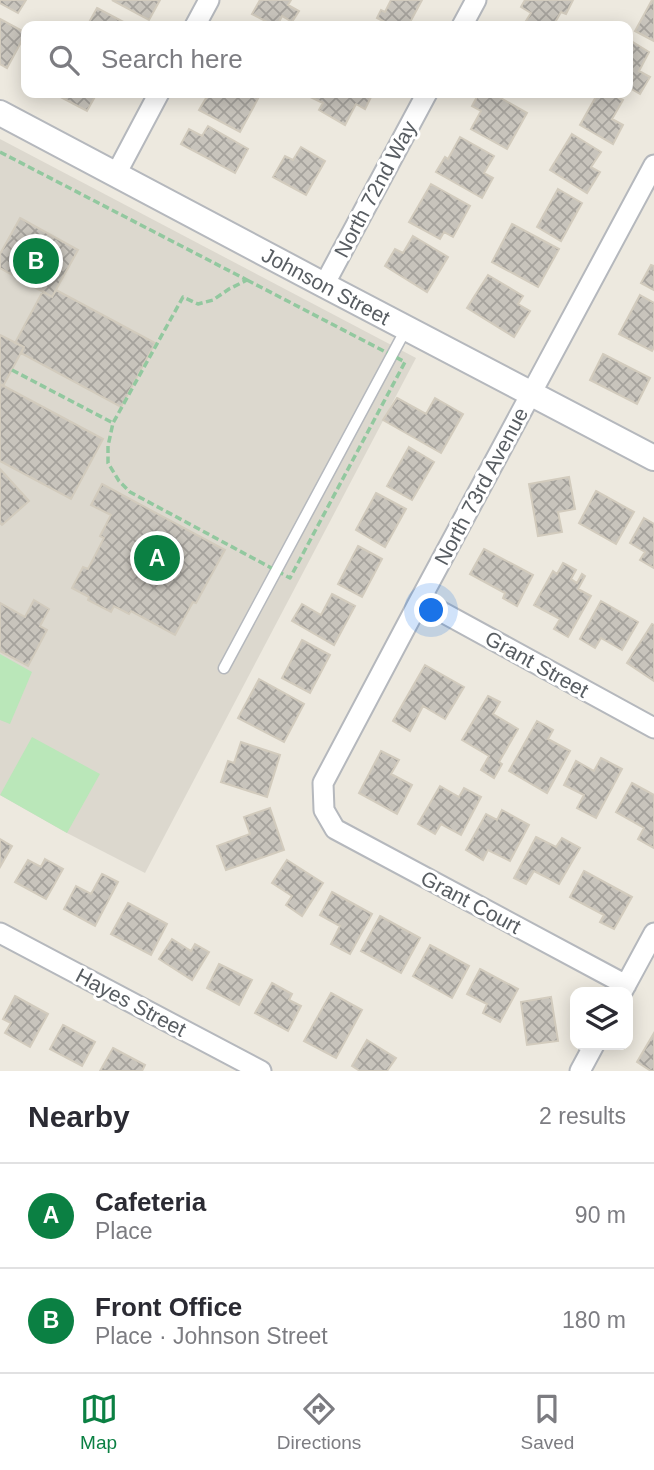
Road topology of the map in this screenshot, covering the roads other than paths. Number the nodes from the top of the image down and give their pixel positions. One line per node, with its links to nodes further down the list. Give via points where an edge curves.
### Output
1 (209, 0): 3 (street)
2 (476, 0): 4 (street)
3 (198, 21)
4 (465, 21)
5 (156, 98): 9 (street)
6 (424, 98): 10 (street, North 72nd Way)
7 (0, 113): 9 (street, Johnson Street)
8 (654, 165): 12 (street, North 73rd Avenue)
9 (116, 174): 10 (street, Johnson Street)
10 (324, 285): 11 (street, Johnson Street)
11 (406, 329): 12 (street, Johnson Street); 15 (lane)
12 (530, 394): 13 (street, Johnson Street); 14 (street, North 73rd Avenue)
13 (654, 458)
14 (419, 600): 16 (street, Grant Street); 17 (street, North 73rd Avenue, via 323,783)
15 (224, 668)
16 (654, 728)
17 (324, 810): 20 (street, Grant Court, via 335,829)
18 (0, 933): 23 (street, Hayes Street)
19 (654, 933): 21 (street)
20 (620, 987)
21 (625, 987)
22 (591, 1050): 24 (street)
23 (261, 1071)
24 (580, 1071)

